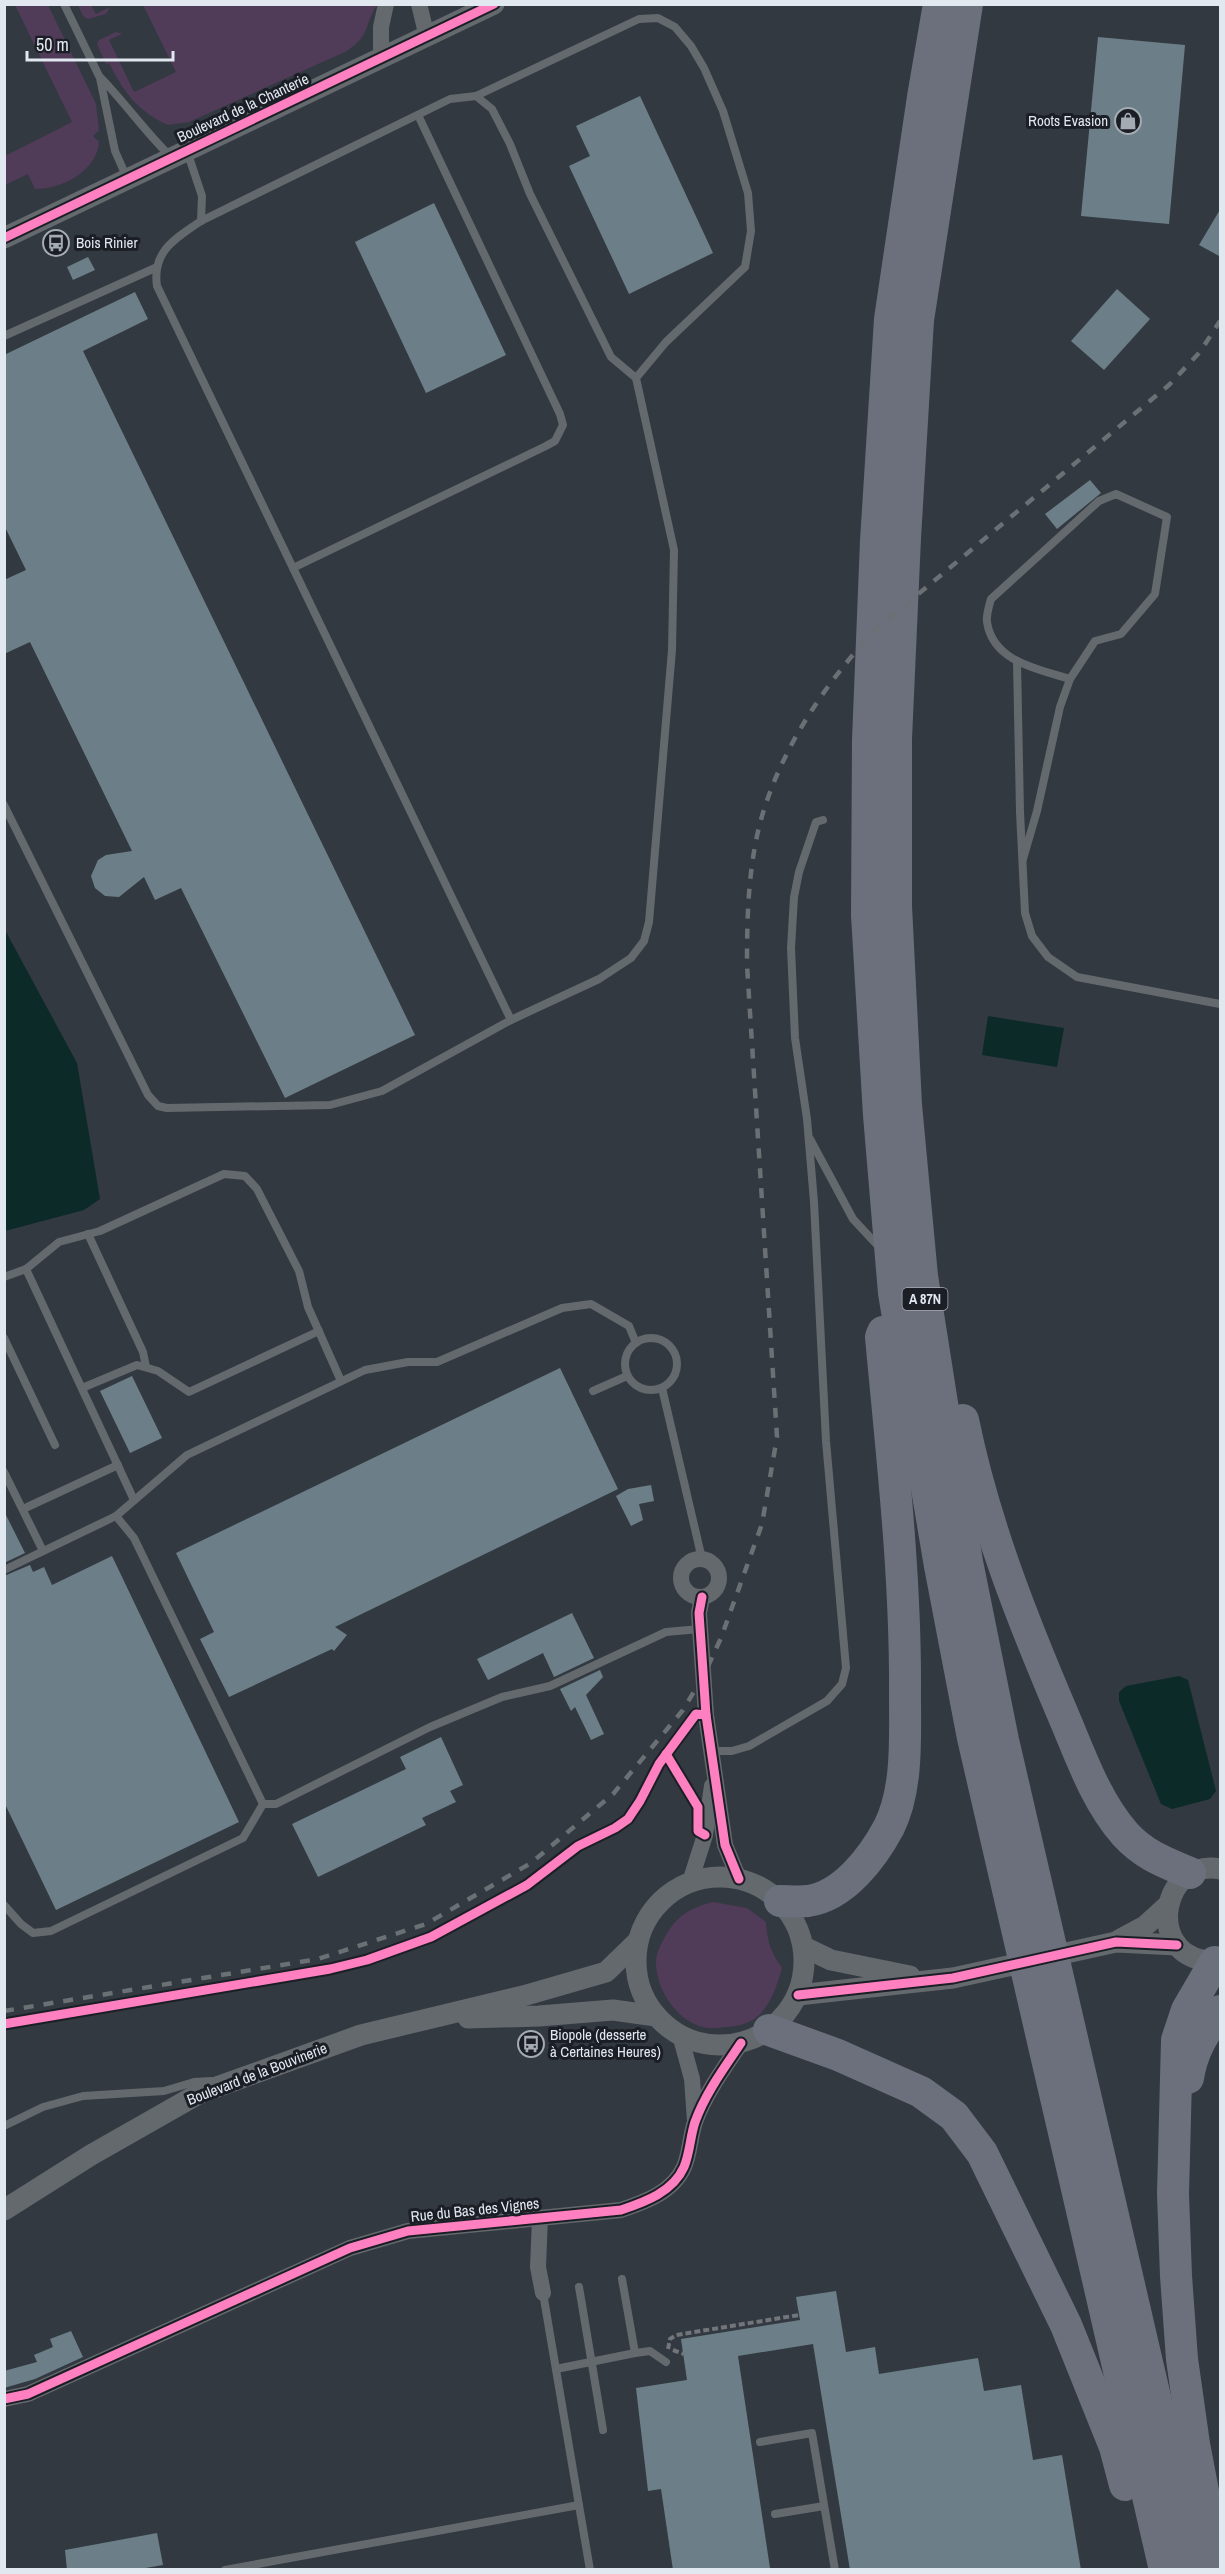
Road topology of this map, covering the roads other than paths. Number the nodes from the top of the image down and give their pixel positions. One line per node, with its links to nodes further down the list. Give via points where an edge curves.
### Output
1 (64, 4): 9 (lane)
2 (386, 4): 8 (street)
3 (419, 4): 7 (street)
4 (494, 4): 7 (street, Boulevard de la Chanterie)
5 (939, 4): 29 (highway, A 87N, via 890,319 869,705 867,915)
6 (968, 4): 31 (highway, A 87N, via 918,320 896,739 896,906 906,1105)
7 (428, 36): 8 (street, Boulevard de la Chanterie)
8 (381, 59): 12 (street, Boulevard de la Chanterie)
9 (100, 78): 12 (lane, via 123,101 148,136); 13 (lane, via 115,151)
10 (476, 96): 11 (lane, via 450,99); 18 (lane, via 492,109 611,357); 18 (lane, via 639,19 658,18 675,27 704,68 723,111 748,193 751,231 745,267 666,342)
11 (418, 115): 14 (lane); 19 (lane, via 563,425 555,441 546,446)
12 (179, 154): 13 (street, Boulevard de la Chanterie); 14 (lane, via 202,196)
13 (128, 179): 15 (street, Boulevard de la Chanterie)
14 (201, 221): 16 (lane, via 181,234)
15 (4, 238)
16 (154, 268): 17 (lane); 19 (lane, via 157,286)
17 (4, 336)
18 (636, 378): 26 (lane, via 674,550 672,650 649,921 644,941 631,958 600,979)
19 (293, 568): 26 (lane)
20 (1017, 662): 21 (lane); 21 (lane, via 993,643 986,621 991,599 1099,501 1116,495 1167,517 1155,594 1121,634 1095,641); 24 (lane)
21 (1070, 679): 24 (lane)
22 (4, 805): 26 (lane, via 148,1095 158,1106 330,1105 382,1090)
23 (823, 820): 27 (lane, via 816,822 799,872 791,922 795,1038)
24 (1023, 858): 25 (lane, via 1025,913 1032,936 1047,957 1077,977)
25 (1221, 1004)
26 (511, 1020)
27 (808, 1135): 29 (lane, via 853,1220); 54 (lane, via 845,1676 834,1696 749,1746)
28 (88, 1234): 30 (lane, via 59,1242); 34 (lane, via 224,1174 245,1176 257,1189 299,1271); 37 (lane, via 143,1352)
29 (891, 1259): 33 (highway, A 87N)
30 (26, 1269): 32 (lane); 40 (lane)
31 (922, 1276): 58 (highway, via 944,1315 970,1456 1015,1598 1086,1768 1106,1809 1125,1834 1147,1855); 101 (highway, A 87N, via 967,1562 1003,1740)
32 (4, 1277)
33 (894, 1293): 61 (highway, via 881,1337 906,1633 901,1785 890,1825 847,1882 808,1901); 100 (highway, A 87N, via 939,1566 973,1738)
34 (319, 1331): 37 (lane, via 189,1392); 39 (lane)
35 (4, 1338): 43 (lane)
36 (636, 1343): 38 (lane, via 627,1352); 39 (lane, via 628,1326 591,1304 562,1308 437,1362 408,1362 365,1370); 41 (lane, via 647,1338 659,1339 676,1356 677,1369)
37 (146, 1367): 40 (lane, via 137,1365)
38 (627, 1376): 41 (lane, via 636,1386); 42 (lane)
39 (341, 1381): 46 (lane, via 187,1455)
40 (82, 1388): 44 (lane)
41 (662, 1388): 50 (lane)
42 (593, 1391)
43 (56, 1445)
44 (118, 1465): 46 (lane); 47 (lane)
45 (4, 1472): 47 (lane)
46 (134, 1500): 48 (lane)
47 (23, 1509): 49 (lane)
48 (116, 1516): 49 (lane); 56 (lane, via 134,1538)
49 (43, 1551): 51 (lane)
50 (702, 1559): 52 (street, via 711,1562 719,1578 711,1594); 52 (street, via 693,1560 681,1573 685,1591)
51 (4, 1570)
52 (702, 1597): 53 (street)
53 (700, 1629): 54 (street); 56 (lane, via 666,1632 550,1686 502,1696 430,1727 276,1804)
54 (712, 1751): 55 (street)
55 (715, 1770): 59 (street, via 725,1845); 60 (street, via 705,1835)
56 (263, 1804): 62 (lane, via 243,1838 51,1931 33,1933)
57 (1221, 1869): 58 (street, via 1211,1867)
58 (1190, 1874): 63 (street, via 1175,1887)
59 (740, 1879): 60 (street, via 723,1876); 61 (street, via 762,1887)
60 (690, 1882): 64 (street, via 657,1905)
61 (780, 1901): 67 (street, via 796,1922)
62 (4, 1905)
63 (1167, 1905): 65 (street, via 1145,1926); 66 (street, via 1167,1926)
64 (638, 1941): 72 (street, via 636,1968 640,1985); 73 (street, Boulevard de la Bouvinerie, via 606,1972)
65 (1116, 1942): 66 (street); 69 (street)
66 (1177, 1945): 68 (street, via 1194,1958)
67 (804, 1947): 69 (street, via 831,1960); 70 (street)
68 (1218, 1961): 80 (highway, via 1187,2010 1176,2040)
69 (929, 1980): 70 (street)
70 (798, 1995): 74 (street)
71 (1221, 2011): 80 (highway, via 1203,2032 1190,2061)
72 (656, 2016): 73 (street, Boulevard de la Bouvinerie, via 613,2010); 75 (street)
73 (428, 2018): 77 (street, Boulevard de la Bouvinerie, via 361,2035)
74 (769, 2030): 76 (street); 99 (highway, via 921,2092 954,2116 981,2153 1075,2347 1115,2447)
75 (680, 2035): 76 (street, via 710,2045); 78 (street, Rue du Bas des Vignes, via 692,2079)
76 (741, 2043): 78 (street, Rue du Bas des Vignes, via 717,2078)
77 (236, 2080): 79 (lane, via 194,2082 164,2091 83,2096 44,2107); 81 (street, Boulevard de la Bouvinerie, via 190,2098)
78 (695, 2122): 82 (street, Rue du Bas des Vignes, via 684,2167 658,2195 621,2210)
79 (4, 2126)
80 (1175, 2158): 102 (highway, via 1173,2194 1182,2359)
81 (4, 2210)
82 (540, 2218): 85 (street, via 538,2268); 90 (street, Rue du Bas des Vignes, via 408,2231 350,2248 28,2394)
83 (622, 2279): 86 (lane)
84 (579, 2287): 87 (lane)
85 (543, 2293): 89 (lane)
86 (635, 2353): 87 (lane); 88 (lane, via 650,2351)
87 (592, 2362): 89 (lane); 91 (lane)
88 (666, 2362)
89 (556, 2369): 93 (lane)
90 (4, 2399)
91 (603, 2430)
92 (760, 2442): 94 (lane, via 812,2433)
93 (579, 2505): 96 (lane); 97 (lane)
94 (824, 2506): 95 (lane); 98 (lane)
95 (775, 2514)
96 (225, 2570)
97 (590, 2570)
98 (835, 2570)
99 (1148, 2570)
100 (1165, 2570)
101 (1195, 2570)
102 (1218, 2570)

